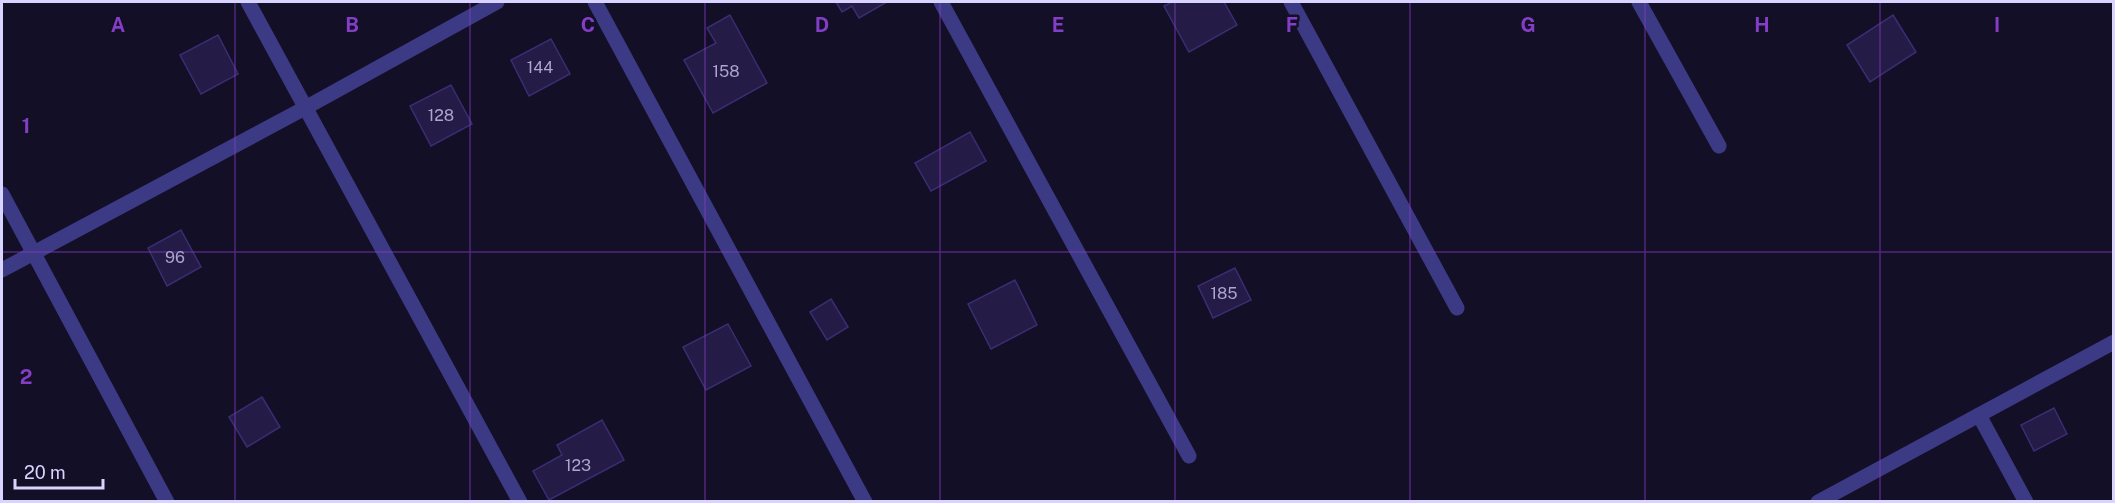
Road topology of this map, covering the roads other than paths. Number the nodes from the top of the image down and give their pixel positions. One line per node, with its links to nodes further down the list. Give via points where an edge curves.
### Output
1 (248, 2): 7 (street)
2 (497, 2): 7 (street)
3 (595, 2): 18 (street)
4 (941, 2): 15 (street)
5 (1291, 2): 12 (street)
6 (1639, 2): 8 (street)
7 (304, 108): 10 (street); 17 (street)
8 (1719, 146)
9 (2, 194): 10 (street)
10 (33, 252): 11 (street); 16 (street)
11 (2, 270)
12 (1457, 308)
13 (2114, 342): 14 (street)
14 (1979, 415): 19 (street); 20 (street)
15 (1189, 456)
16 (167, 501)
17 (520, 501)
18 (865, 501)
19 (1818, 501)
20 (2026, 501)

